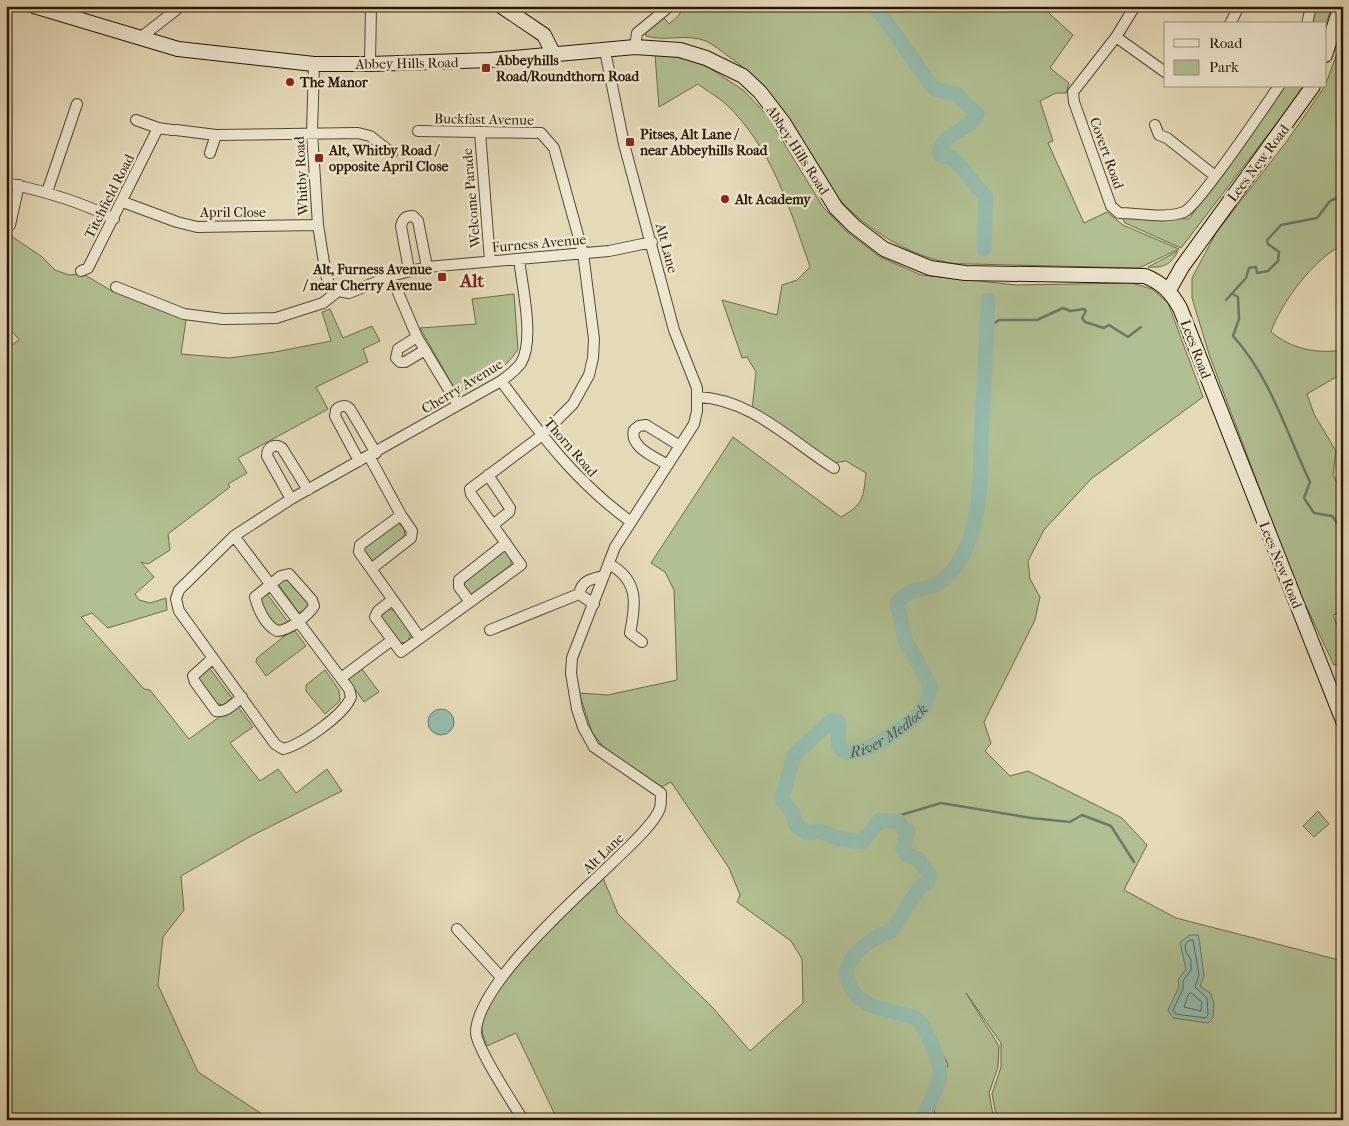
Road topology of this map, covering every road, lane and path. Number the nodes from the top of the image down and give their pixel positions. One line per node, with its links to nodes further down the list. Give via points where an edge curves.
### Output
1 (34, 6): 14 (main road, Abbey Hills Road)
2 (182, 6): 14 (street)
3 (371, 6): 20 (street)
4 (502, 6): 10 (main road)
5 (670, 6): 15 (street, via 637,33)
6 (1135, 6): 13 (street, Covert Road)
7 (1239, 6): 11 (street)
8 (1312, 6): 12 (street)
9 (1341, 6): 17 (main road)
10 (519, 11): 18 (main road, via 544,35)
11 (1231, 22)
12 (1308, 22)
13 (1116, 37): 21 (street); 34 (street, Covert Road, via 1073,92 1111,206 1119,213 1181,213 1191,207)
14 (140, 38): 19 (main road, Abbey Hills Road, via 181,50)
15 (635, 47): 16 (main road, Abbey Hills Road); 52 (main road, Abbey Hills Road, via 680,50 744,76 783,122 836,208 866,237 892,253 930,268 966,273 1145,276)
16 (605, 51): 18 (main road, Abbey Hills Road); 42 (street, Alt Lane, via 624,144)
17 (1326, 53)
18 (554, 55): 20 (main road, Abbey Hills Road)
19 (314, 64): 20 (main road, Abbey Hills Road); 29 (street, Whitby Road)
20 (370, 64)
21 (1164, 71)
22 (1278, 88): 34 (street, Covert Road)
23 (1313, 88): 52 (main road, Lees New Road)
24 (77, 104): 37 (street)
25 (136, 120): 27 (street)
26 (1155, 125): 34 (street, via 1159,135)
27 (158, 128): 31 (street); 38 (street, Titchfield Road)
28 (418, 131): 30 (street, Buckfast Avenue)
29 (312, 132): 31 (street); 33 (street, via 370,136); 41 (street, Whitby Road)
30 (480, 132): 43 (street, Buckfast Avenue, via 541,133 554,148); 45 (street, Welcome Parade)
31 (216, 135): 32 (street)
32 (210, 153)
33 (392, 153)
34 (1215, 176)
35 (6, 183): 36 (street)
36 (18, 186): 37 (street); 40 (street)
37 (47, 192): 39 (street, via 88,205)
38 (122, 202): 39 (street, Titchfield Road); 41 (street, April Close, via 197,227)
39 (114, 219): 48 (street, Titchfield Road, via 88,268)
40 (10, 225)
41 (318, 225): 51 (street, Whitby Road, via 326,275)
42 (652, 242): 43 (street, Furness Avenue); 56 (street, Alt Lane, via 674,330 694,379)
43 (583, 253): 44 (street, Furness Avenue); 59 (street, Buckfast Avenue, via 594,339 593,358 589,375 573,404)
44 (519, 259): 45 (street, Furness Avenue); 55 (street, Cherry Avenue, via 526,348 517,368)
45 (490, 261): 46 (street, Furness Avenue)
46 (427, 266): 47 (street, Furness Avenue); 47 (street, via 418,221 408,216 402,220 401,226)
47 (410, 270): 49 (street, Furness Avenue)
48 (81, 272)
49 (391, 276): 51 (street, Furness Avenue, via 349,293); 53 (street)
50 (116, 287): 51 (street, Furness Avenue, via 184,314 223,319 276,318 323,303)
51 (334, 289)
52 (1169, 290): 58 (main road, Lees Road, via 1180,308)
53 (417, 337): 54 (street); 54 (street, via 398,349 396,358 405,362)
54 (425, 350): 57 (street)
55 (501, 381): 57 (street, Cherry Avenue); 59 (street, Thorn Road)
56 (698, 398): 60 (street, Alt Lane, via 694,424); 64 (street, via 714,398 741,407 791,436 804,449)
57 (458, 405): 61 (street, Cherry Avenue)
58 (1220, 410): 89 (main road, Lees New Road)
59 (541, 436): 65 (street, Buckfast Avenue); 69 (street, Thorn Road, via 603,502)
60 (680, 446): 63 (street, Alt Lane); 63 (street, via 646,425 634,430 636,445)
61 (372, 454): 62 (street, Cherry Avenue); 62 (street, via 350,409 340,406 335,416); 68 (street)
62 (360, 461): 66 (street, Cherry Avenue)
63 (668, 465): 69 (street, Alt Lane)
64 (834, 468)
65 (488, 475): 70 (street, via 510,508); 70 (street, Buckfast Avenue, via 470,491)
66 (308, 490): 67 (street, Cherry Avenue); 67 (street, via 282,448 272,446 267,456)
67 (291, 499): 71 (street, Cherry Avenue)
68 (401, 515): 74 (street, via 412,531 411,538); 74 (street, via 360,545 359,552)
69 (631, 522): 73 (street, Alt Lane)
70 (493, 525): 72 (street)
71 (234, 536): 76 (street); 86 (street, Cherry Avenue, via 179,590 176,599 179,612)
72 (506, 544): 79 (street, via 459,580 459,587); 79 (street, via 521,564)
73 (609, 564): 75 (street, Alt Lane); 85 (street, via 627,579 635,595 630,632)
74 (371, 569): 78 (street)
75 (604, 576): 77 (street, via 586,581); 80 (street, Alt Lane)
76 (270, 585): 81 (street); 81 (street, via 255,597 257,608 271,628 282,631); 81 (street, via 289,574 312,600 313,608)
77 (579, 594): 80 (street); 82 (street)
78 (392, 600): 83 (street); 84 (street, via 375,616)
79 (470, 602): 83 (street)
80 (594, 604): 91 (street, Alt Lane, via 572,658 577,709 594,747 661,793 660,810 640,836)
81 (297, 621): 87 (street)
82 (490, 630)
83 (420, 638): 84 (street, via 401,652)
84 (392, 640): 87 (street)
85 (642, 642)
86 (213, 658): 88 (street, Cherry Avenue); 88 (street, via 194,676 216,711 225,710)
87 (341, 678): 88 (street, Cherry Avenue, via 351,697 342,711 294,747 283,749 275,744)
88 (242, 697)
89 (1343, 721)
90 (457, 929): 91 (street)
91 (500, 976): 92 (street, Alt Lane, via 488,994 476,1031 477,1038)
92 (523, 1120)

